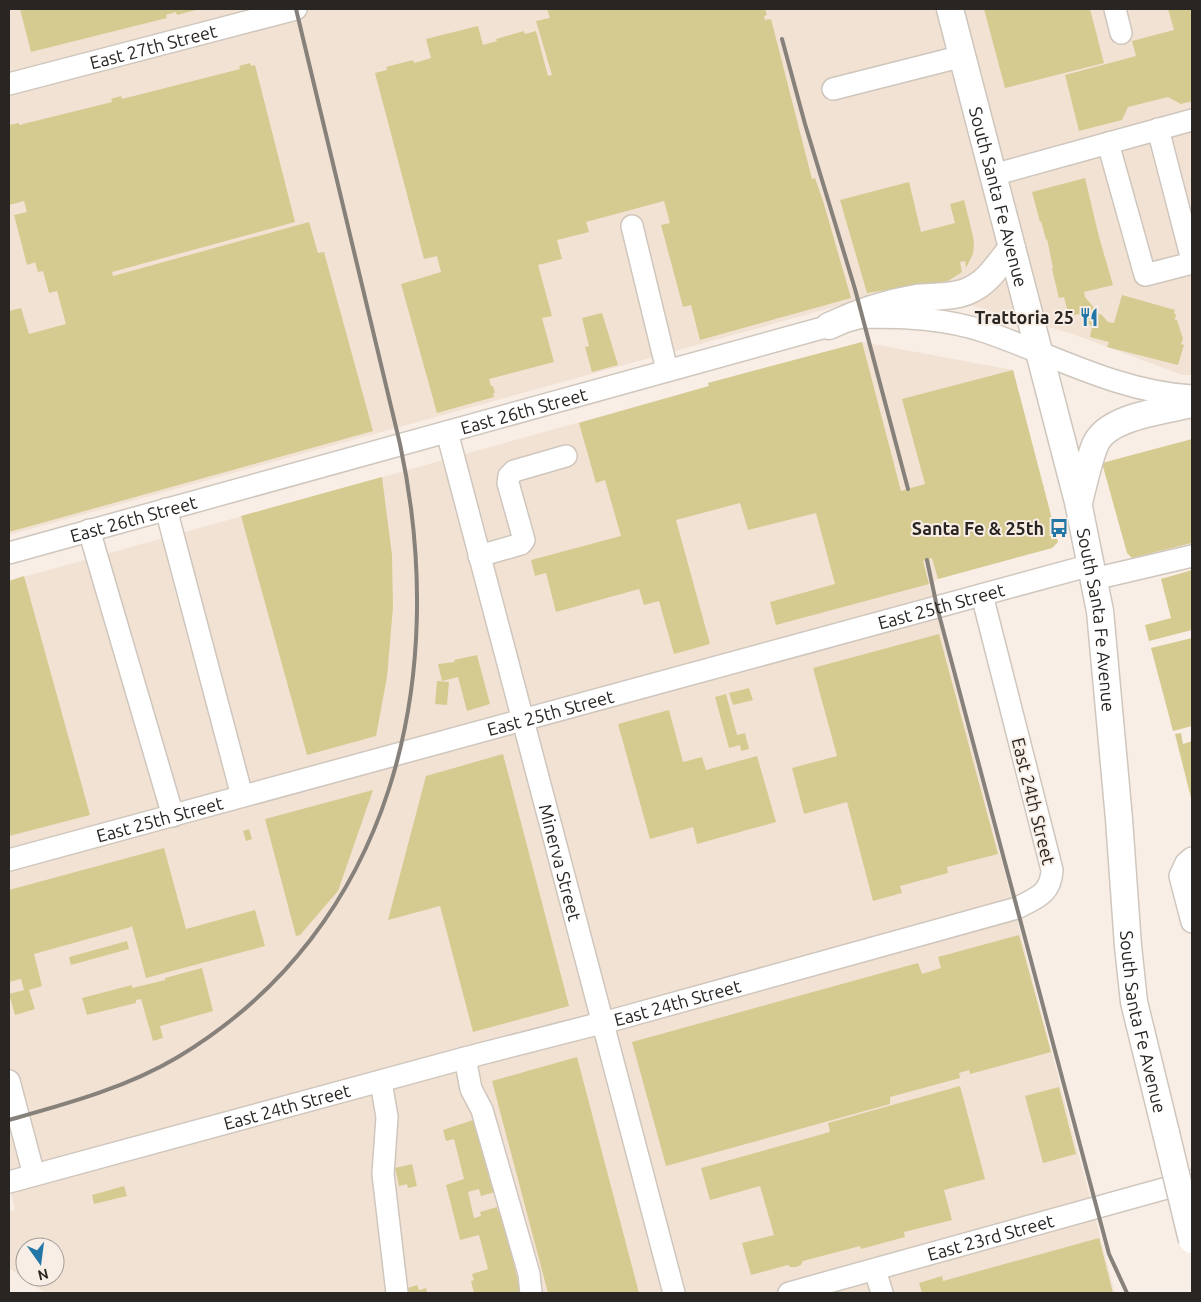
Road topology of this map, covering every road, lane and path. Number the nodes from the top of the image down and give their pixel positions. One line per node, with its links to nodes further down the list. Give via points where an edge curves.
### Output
1 (296, 9): 6 (street, East 27th Street)
2 (950, 9): 5 (main road, South Santa Fe Avenue)
3 (1115, 9): 4 (street)
4 (1121, 33)
5 (963, 56): 7 (street); 11 (main road, South Santa Fe Avenue)
6 (9, 84)
7 (833, 89)
8 (1192, 120): 9 (street)
9 (1158, 129): 10 (street); 14 (street)
10 (1108, 143): 11 (street); 14 (street, via 1145,275)
11 (993, 175): 13 (main road, South Santa Fe Avenue)
12 (632, 226): 17 (street)
13 (1012, 248): 15 (main road, via 973,289 961,294 916,298 888,305); 16 (main road, South Santa Fe Avenue)
14 (1192, 262)
15 (829, 326): 16 (street, East 26th Street, via 862,317 946,321 985,331); 17 (street, East 26th Street)
16 (1038, 352): 18 (street, via 1132,386); 22 (main road, South Santa Fe Avenue)
17 (667, 370): 20 (street, East 26th Street)
18 (1192, 396)
19 (1192, 404): 22 (main road, via 1127,420 1109,428 1095,445)
20 (447, 432): 23 (street, East 26th Street); 26 (street, Minerva Street)
21 (566, 456): 26 (street, via 514,471 509,476 508,483 524,540 521,544)
22 (1078, 502): 28 (main road, South Santa Fe Avenue)
23 (166, 509): 24 (street, East 26th Street); 31 (street)
24 (89, 530): 25 (street, East 26th Street); 32 (street)
25 (9, 552)
26 (479, 556): 30 (street, Minerva Street)
27 (1192, 556): 28 (street, East 25th Street)
28 (1093, 572): 29 (street, East 25th Street); 43 (main road, South Santa Fe Avenue, bridge, via 1104,654 1134,1002)
29 (982, 595): 30 (street, East 25th Street); 36 (street, East 24th Street, via 1052,870 1048,888 1018,908)
30 (523, 720): 31 (street, East 25th Street); 36 (street, Minerva Street)
31 (242, 796): 32 (street, East 25th Street)
32 (173, 816): 34 (street, East 25th Street)
33 (1192, 858): 35 (street, via 1180,876)
34 (9, 860)
35 (1192, 922)
36 (603, 1023): 37 (street, East 24th Street); 47 (street, Minerva Street)
37 (465, 1058): 39 (street, East 24th Street); 46 (street, via 529,1274)
38 (9, 1081): 40 (street)
39 (381, 1082): 40 (street, East 24th Street); 45 (street, via 388,1116 383,1174)
40 (34, 1175): 42 (street, East 24th Street)
41 (1192, 1181): 44 (street, East 23rd Street)
42 (9, 1182)
43 (1192, 1240)
44 (875, 1270): 48 (street, East 23rd Street); 49 (street)
45 (397, 1293)
46 (531, 1293)
47 (674, 1293)
48 (789, 1293)
49 (882, 1293)

